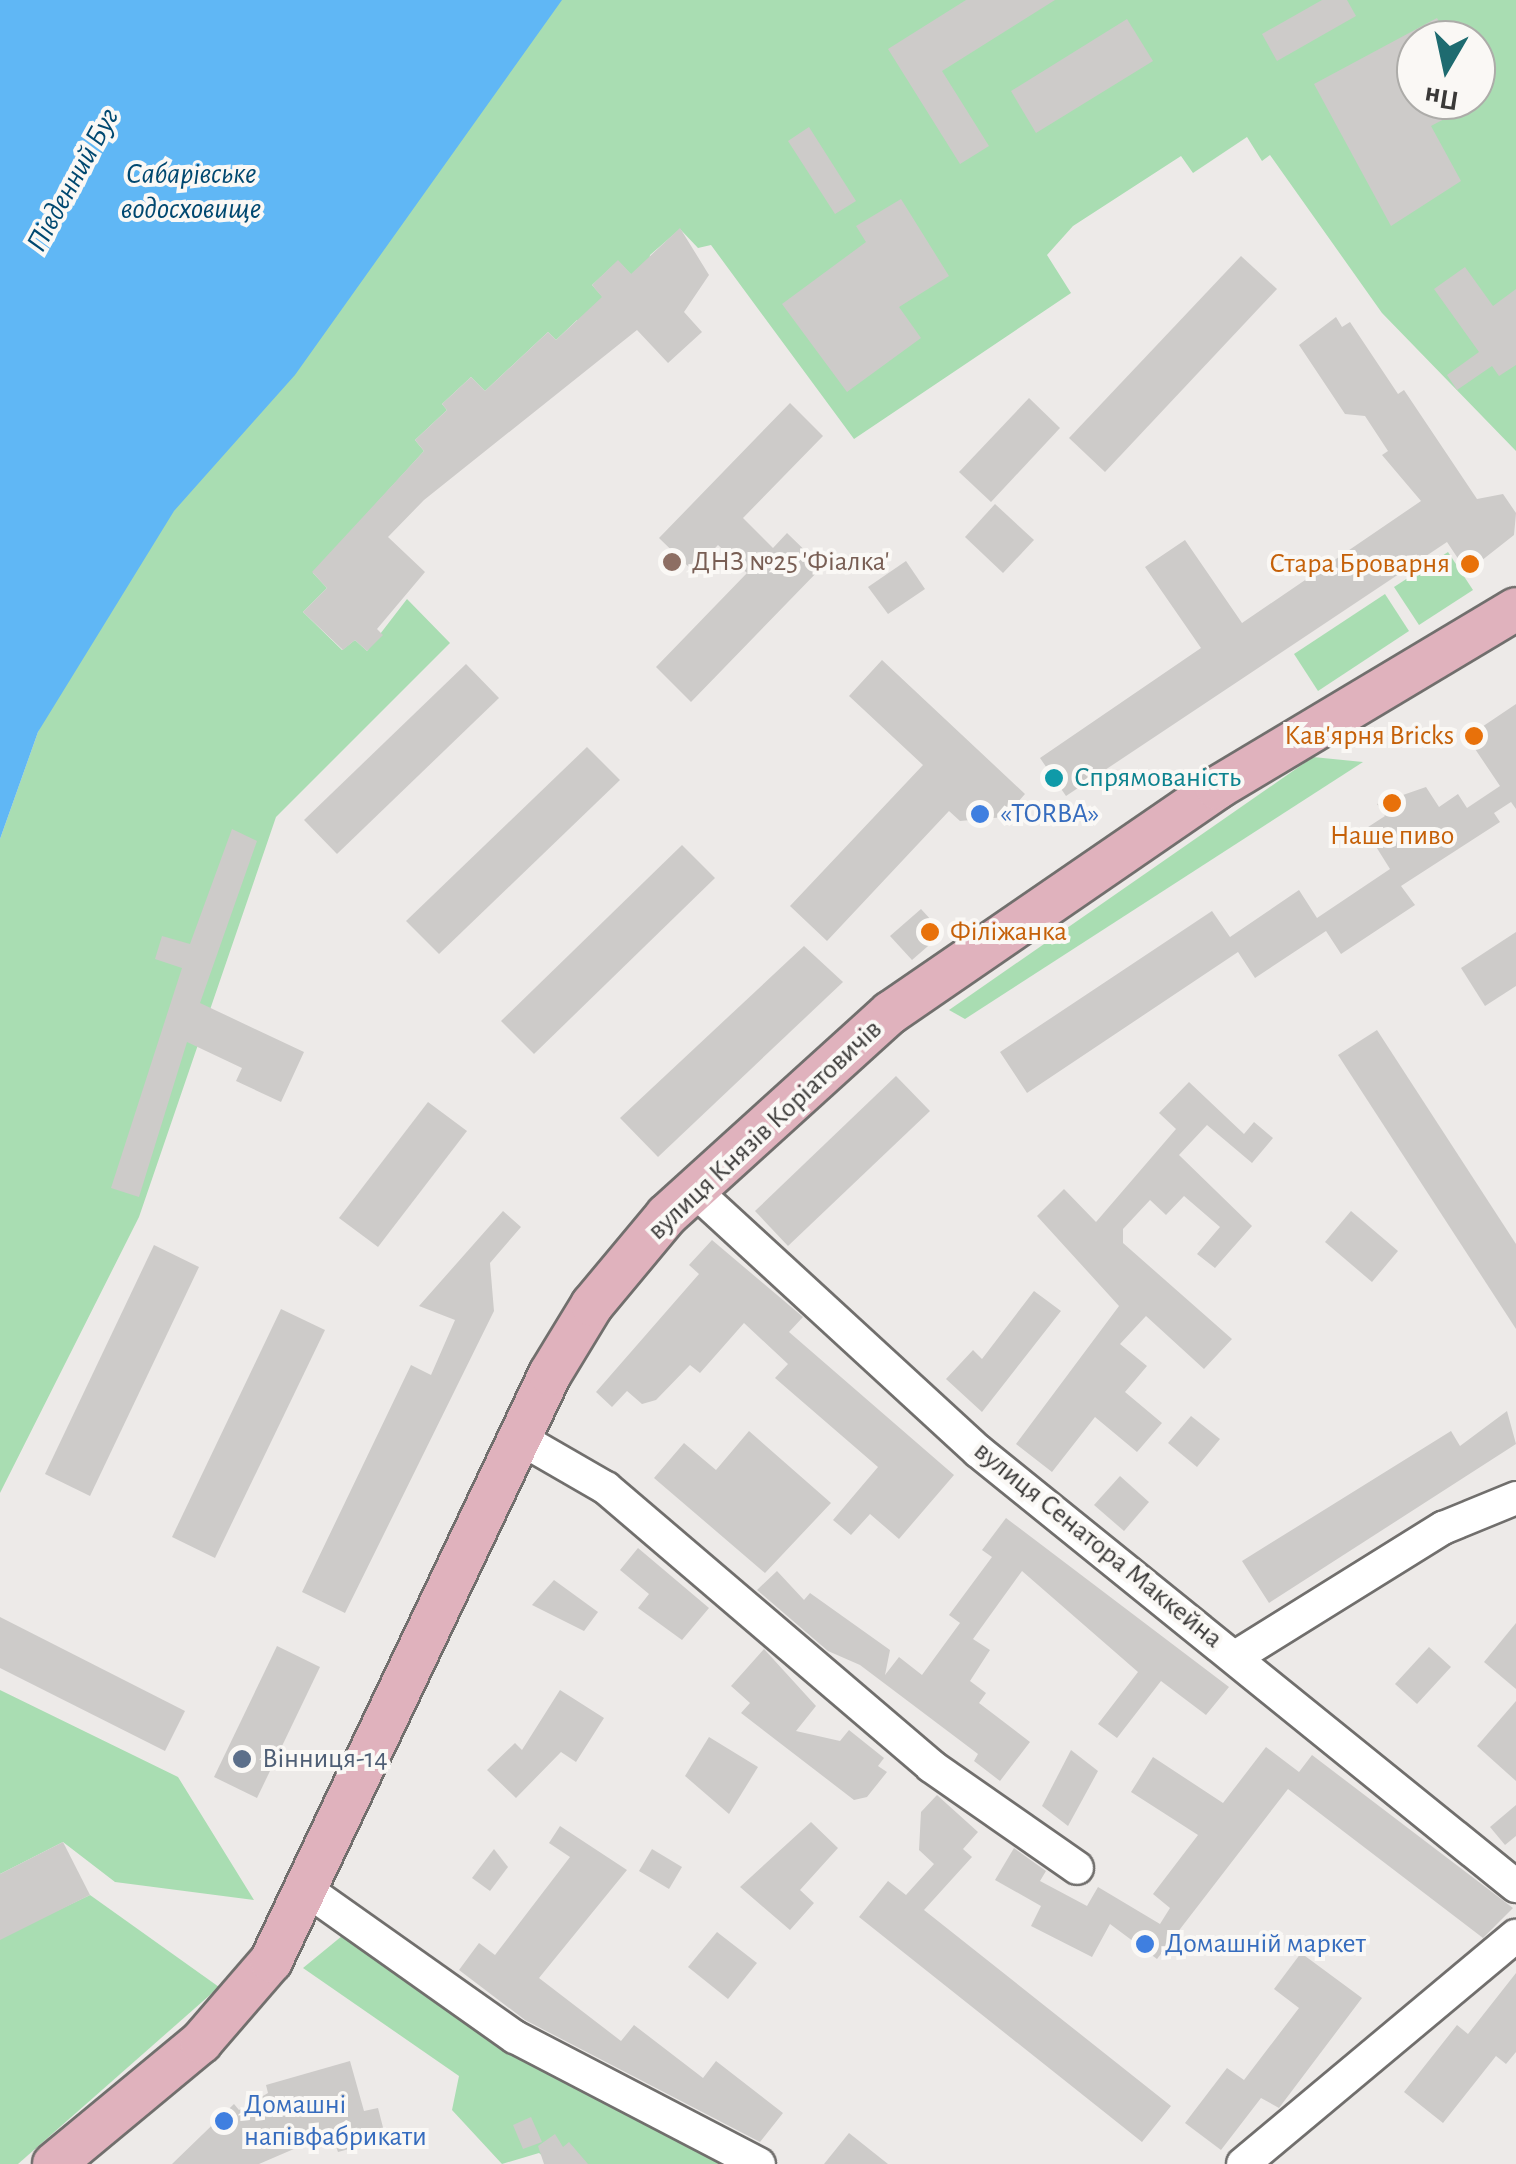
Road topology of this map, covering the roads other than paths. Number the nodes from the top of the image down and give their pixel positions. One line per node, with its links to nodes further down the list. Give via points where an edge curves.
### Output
1 (1516, 608): 2 (main road, вулиця Князів Коріатовичів, via 1216,788 890,1013)
2 (693, 1188): 3 (main road, вулиця Князів Коріатовичів, via 592,1305); 5 (street, вулиця Сенатора Маккейна, via 978,1451)
3 (521, 1439): 6 (street, via 606,1488 916,1754); 8 (main road, вулиця Князів Коріатовичів)
4 (1516, 1498): 5 (street, via 1443,1528)
5 (1237, 1656): 7 (street, вулиця Сенатора Маккейна)
6 (1077, 1868)
7 (1516, 1886)
8 (307, 1890): 10 (main road, вулиця Князів Коріатовичів, via 237,2003); 11 (street, via 515,2037)
9 (1516, 1936): 12 (street, via 1466,1969)
10 (54, 2164)
11 (758, 2164)
12 (1243, 2164)

